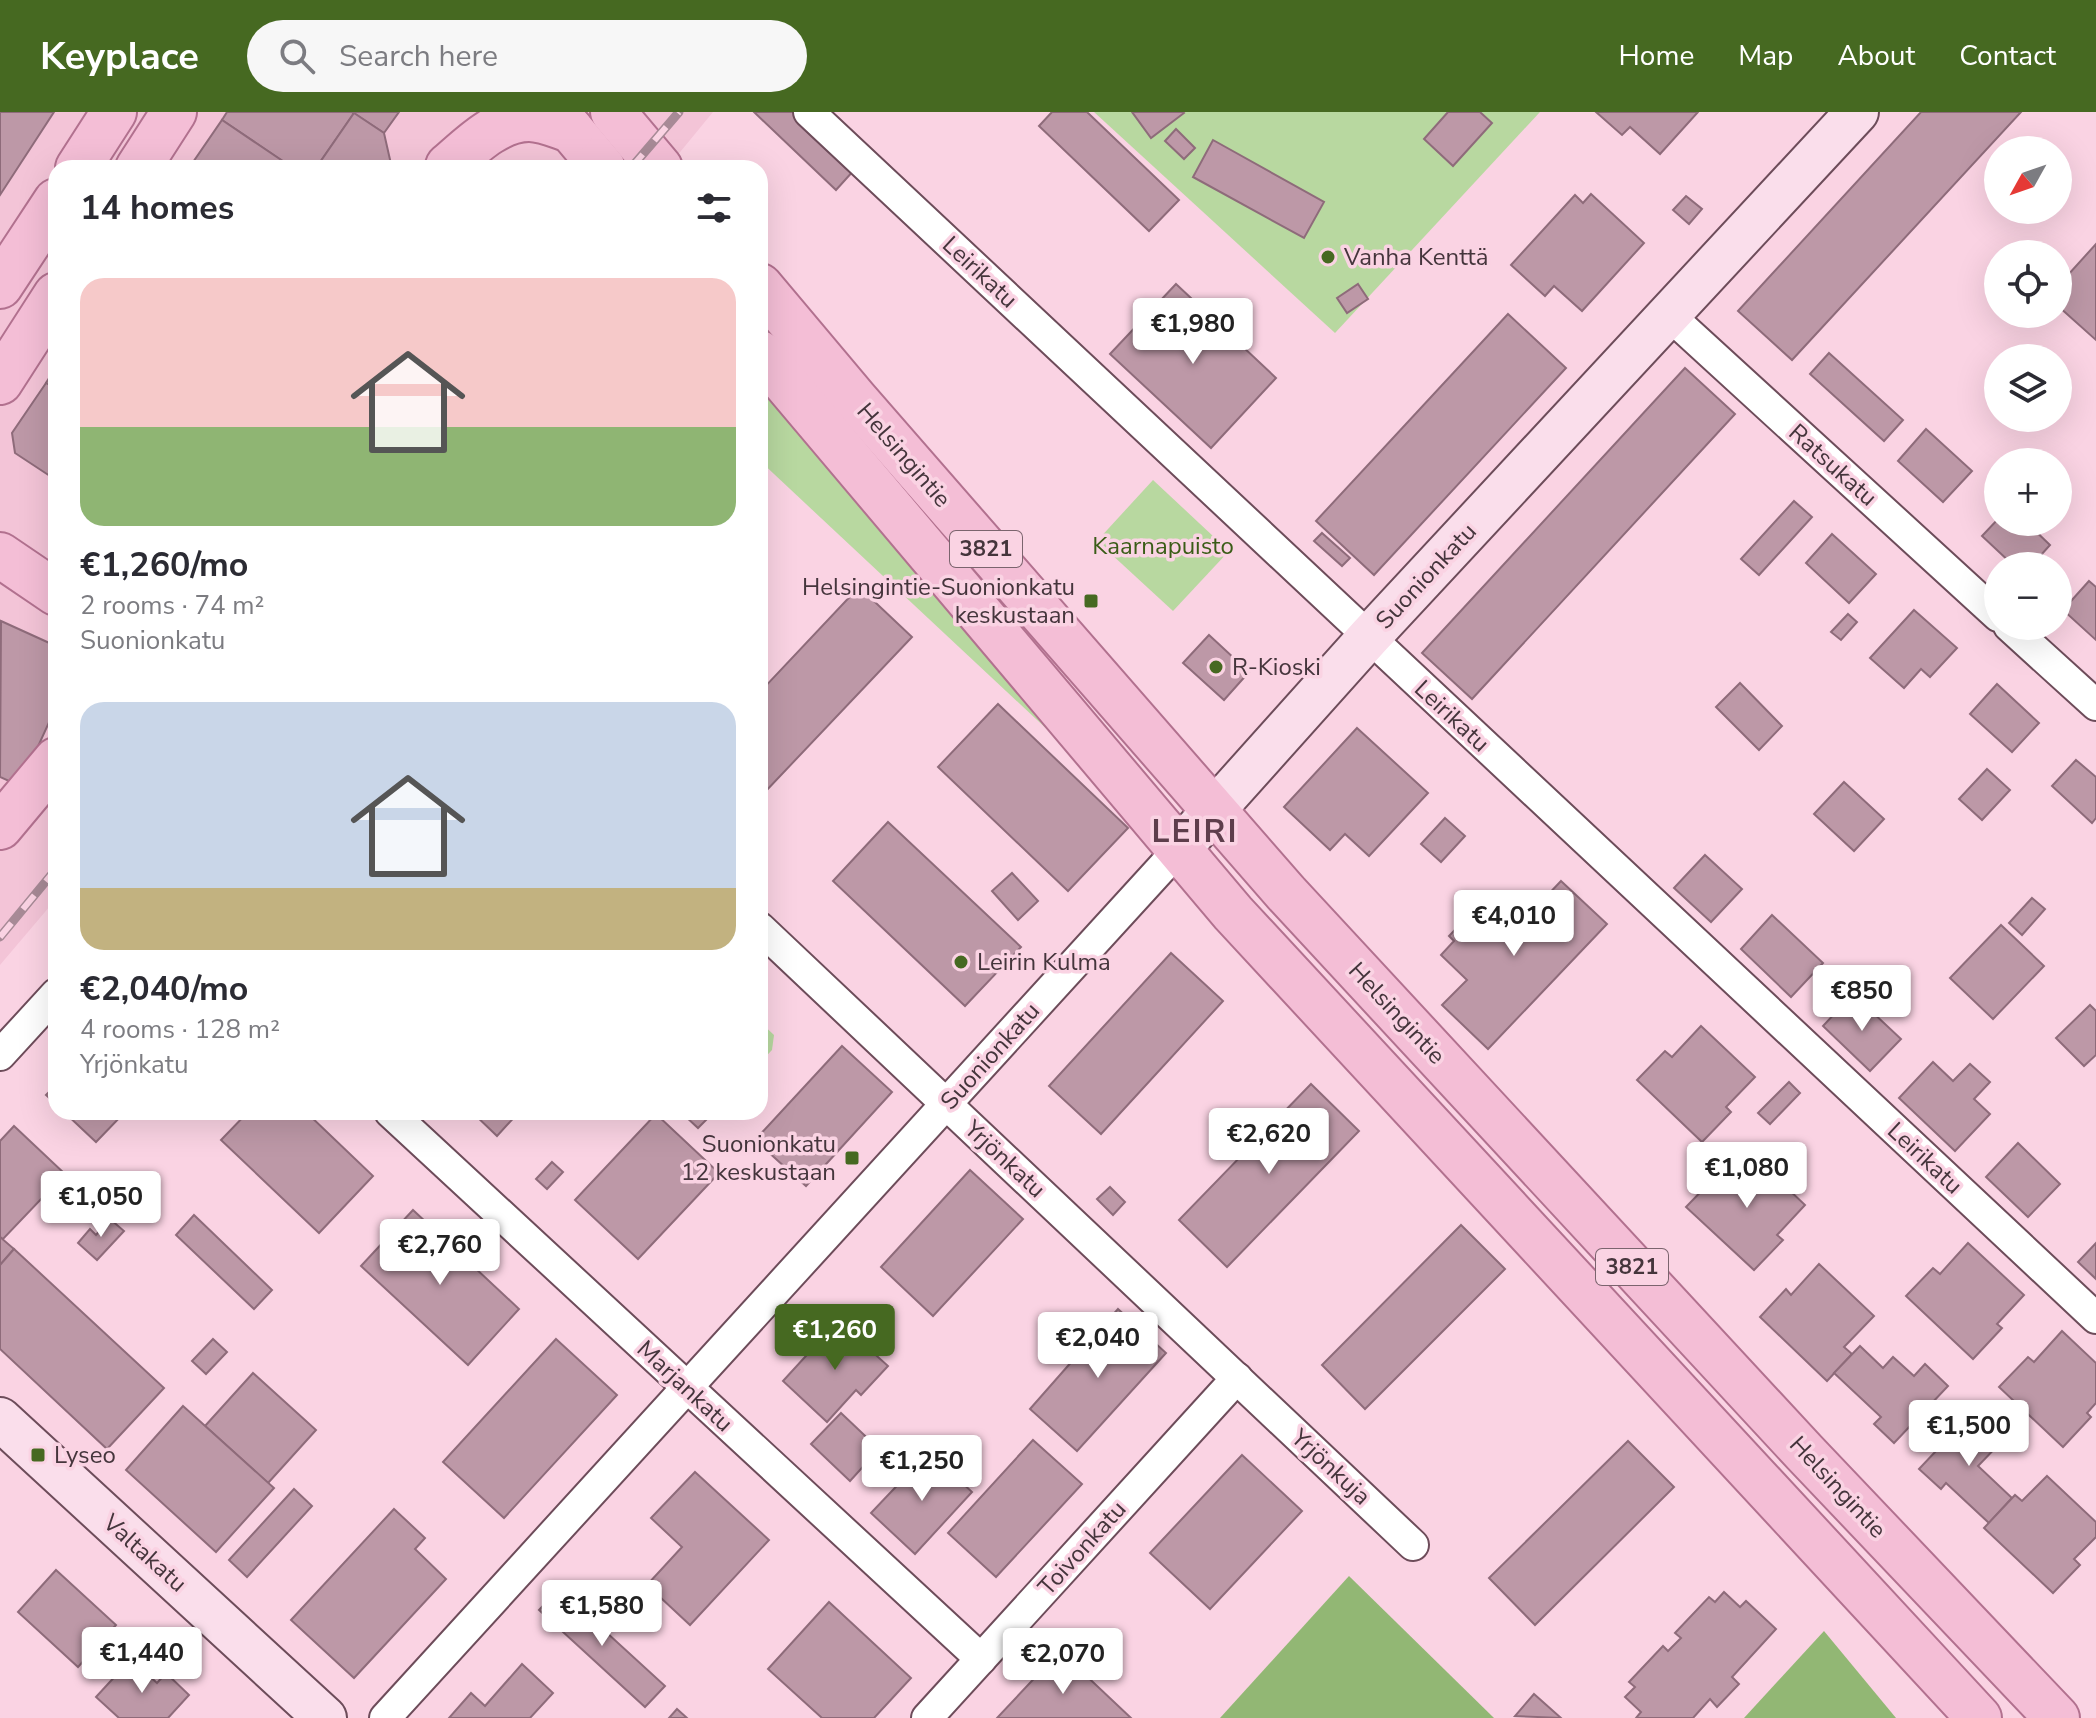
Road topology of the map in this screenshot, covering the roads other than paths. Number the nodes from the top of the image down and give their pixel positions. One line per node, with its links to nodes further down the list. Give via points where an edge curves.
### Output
1 (114, 112): 8 (main road)
2 (174, 112): 9 (main road)
3 (465, 112): 10 (main road)
4 (613, 112): 13 (main road)
5 (809, 112): 24 (street, Leirikatu)
6 (1857, 112): 18 (street, Suonionkatu)
7 (564, 121): 11 (main road, via 514,121 493,130); 12 (main road)
8 (83, 160)
9 (143, 160)
10 (450, 160)
11 (456, 160)
12 (596, 160)
13 (653, 160)
14 (48, 213): 15 (main road)
15 (0, 286)
16 (768, 295): 28 (main road, Helsingintie / 3821)
17 (48, 307): 20 (main road)
18 (1669, 315): 23 (street, Ratsukatu); 24 (street, Suonionkatu)
19 (768, 362): 30 (main road, Helsingintie / 3821)
20 (0, 382)
21 (0, 555): 22 (main road)
22 (48, 588)
23 (1984, 603)
24 (1369, 637): 28 (street, Suonionkatu); 36 (street, Leirikatu)
25 (2024, 640): 26 (street)
26 (2096, 705)
27 (48, 770): 29 (main road)
28 (1213, 810): 30 (street, Suonionkatu); 46 (main road, Helsingintie / 3821, via 1772,1418)
29 (0, 827)
30 (1179, 849): 34 (street, Suonionkatu); 45 (main road, Helsingintie / 3821)
31 (768, 936): 34 (street, Yrjönkatu)
32 (48, 1003): 33 (street)
33 (0, 1055)
34 (946, 1104): 37 (street, Yrjönkatu); 38 (street, Suonionkatu)
35 (399, 1120): 38 (street, Marjankatu)
36 (2096, 1318)
37 (1243, 1384): 40 (street, Yrjönkuja); 41 (street, Toivonkatu)
38 (687, 1387): 41 (street, Marjankatu); 43 (street, Suonionkatu)
39 (0, 1419): 42 (street, Valtakatu)
40 (1413, 1545)
41 (981, 1659): 44 (street, Toivonkatu)
42 (325, 1718)
43 (385, 1718)
44 (927, 1718)
45 (1979, 1718)
46 (2057, 1718)

